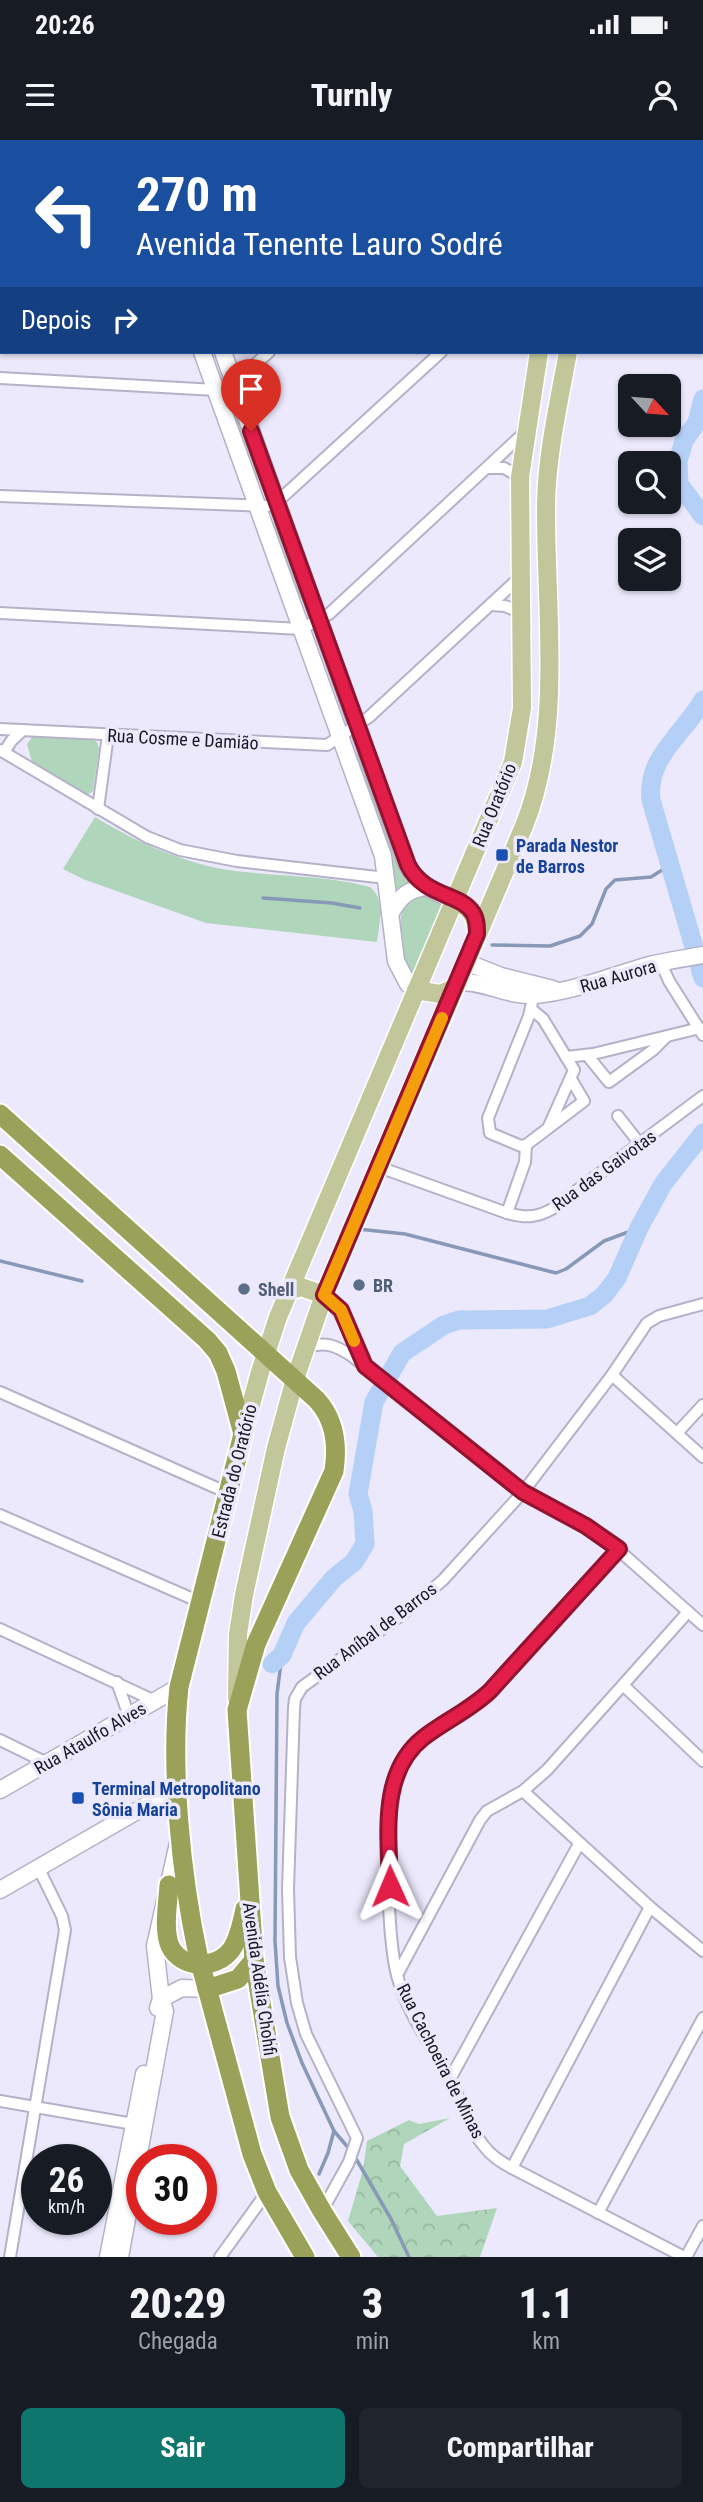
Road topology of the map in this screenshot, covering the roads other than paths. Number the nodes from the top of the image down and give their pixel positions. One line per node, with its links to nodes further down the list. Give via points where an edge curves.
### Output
1 (203, 354): 9 (street)
2 (224, 354): 8 (street)
3 (267, 354): 8 (street)
4 (439, 354): 14 (street)
5 (539, 354): 10 (main road, Rua Oratório)
6 (568, 354): 33 (main road, Rua Oratório, via 547,486 545,754 531,808)
7 (0, 378): 9 (street)
8 (234, 383): 9 (street); 14 (street)
9 (216, 390): 15 (street)
10 (525, 432): 11 (street); 12 (main road, Rua Oratório)
11 (487, 468): 12 (street, via 504,468); 20 (street)
12 (520, 477): 16 (main road, Rua Oratório)
13 (0, 496): 15 (street)
14 (277, 502): 15 (street); 20 (street)
15 (257, 507): 21 (street)
16 (519, 578): 17 (street); 18 (main road, Rua Oratório)
17 (491, 605): 18 (street); 22 (street)
18 (520, 612): 31 (main road, Rua Oratório, via 522,708 517,744 503,789)
19 (0, 613): 21 (street)
20 (319, 620): 21 (street); 22 (street)
21 (302, 629): 26 (street)
22 (357, 725): 26 (street); 30 (street, via 411,872)
23 (0, 729): 24 (street, Rua Cosme e Damião)
24 (23, 730): 25 (street, Rua Cosme e Damião); 27 (street)
25 (108, 735): 26 (street, Rua Cosme e Damião, via 322,746); 28 (street)
26 (340, 737): 29 (street, via 383,856)
27 (2, 751): 28 (street)
28 (98, 809): 29 (street, via 147,837 191,853)
29 (386, 878): 32 (street)
30 (427, 887): 31 (street); 32 (street, via 409,891)
31 (455, 901): 33 (main road, via 474,913); 37 (main road, Rua Oratório)
32 (390, 914): 37 (street, via 396,961 408,984)
33 (477, 934): 35 (main road, Rua Oratório)
34 (682, 959): 38 (street, Rua Aurora); 39 (street, via 669,981)
35 (466, 962): 36 (main road, Rua Oratório); 38 (street, Rua Aurora)
36 (455, 986): 37 (main road, via 440,994); 38 (street, Rua Aurora, via 470,982); 51 (main road, Rua Oratório)
37 (416, 989): 54 (main road, Rua Oratório)
38 (534, 996): 42 (street); 49 (street, via 488,1118 494,1136)
39 (701, 1032): 40 (street)
40 (666, 1037): 41 (street); 41 (street, via 609,1082)
41 (587, 1055): 42 (street)
42 (566, 1057): 43 (street, via 575,1070)
43 (571, 1079): 47 (street); 47 (street, via 584,1101)
44 (703, 1096): 48 (street, Rua das Gaivotas)
45 (0, 1114): 59 (highway)
46 (618, 1116): 48 (street)
47 (548, 1128): 49 (street)
48 (640, 1144): 52 (street, Rua das Gaivotas, via 552,1209 523,1218)
49 (526, 1145): 52 (street, via 525,1162)
50 (0, 1156): 66 (highway, via 218,1353)
51 (379, 1167): 52 (street, Rua das Gaivotas); 53 (main road, Rua Oratório)
52 (506, 1213)
53 (352, 1228): 56 (main road, Estrada do Oratório)
54 (315, 1229): 55 (main road, Estrada do Oratório)
55 (289, 1291): 56 (main road, via 302,1287); 59 (main road, Estrada do Oratório)
56 (324, 1295): 58 (main road, Estrada do Oratório); 60 (street, via 341,1310)
57 (703, 1304): 61 (street, Rua Aníbal de Barros, via 648,1323)
58 (305, 1348): 60 (street, via 332,1344); 62 (main road, Estrada do Oratório)
59 (265, 1353): 62 (highway); 66 (main road, Estrada do Oratório)
60 (369, 1369): 68 (street)
61 (612, 1374): 65 (street); 68 (street, Rua Aníbal de Barros)
62 (295, 1379): 77 (main road, Estrada do Oratório, via 244,1595); 81 (highway, via 328,1414 336,1441 334,1471 256,1644)
63 (0, 1392): 69 (street)
64 (703, 1405): 65 (street)
65 (677, 1433): 67 (street)
66 (243, 1434): 69 (highway, Estrada do Oratório)
67 (703, 1457)
68 (523, 1492): 71 (street); 109 (street, Rua Aníbal de Barros, via 443,1580 313,1677 295,1699 290,1957 306,2034 357,2138)
69 (228, 1493): 72 (highway, Estrada do Oratório)
70 (0, 1515): 72 (street)
71 (619, 1549): 73 (street); 99 (street, Rua Cachoeira de Minas, via 490,1691 423,1738 400,1765 389,1815 390,1933)
72 (200, 1602): 79 (highway, Estrada do Oratório)
73 (688, 1612): 74 (street); 78 (street)
74 (703, 1625)
75 (0, 1629): 76 (street)
76 (117, 1682): 80 (street); 82 (street)
77 (237, 1684): 81 (main road, Avenida Adélia Chohfi)
78 (624, 1686): 84 (street); 87 (street)
79 (179, 1687): 80 (street, Rua Ataulfo Alves); 88 (highway, Estrada do Oratório)
80 (155, 1701): 82 (street, Rua Ataulfo Alves)
81 (237, 1710): 94 (highway, Avenida Adélia Chohfi)
82 (129, 1716): 85 (street, Rua Ataulfo Alves)
83 (0, 1740): 85 (street)
84 (703, 1761)
85 (47, 1763): 86 (street, Rua Ataulfo Alves)
86 (0, 1790)
87 (523, 1791): 90 (street); 99 (street, via 480,1820)
88 (178, 1804): 89 (highway); 91 (street, via 149,1804)
89 (180, 1832): 92 (street); 98 (highway)
90 (579, 1844): 95 (street); 103 (street)
91 (38, 1867): 93 (street); 105 (street, via 65,1930)
92 (169, 1885): 98 (highway, via 169,1944 183,1960); 101 (street, via 155,1946)
93 (0, 1889)
94 (248, 1891): 97 (highway, Avenida Adélia Chohfi); 98 (highway, via 235,1944 221,1959)
95 (650, 1908): 96 (street); 107 (street)
96 (703, 1951)
97 (254, 1960): 100 (highway, via 238,1979); 109 (highway, Avenida Adélia Chohfi, via 280,2117 299,2170)
98 (200, 1965): 100 (highway)
99 (397, 1975): 103 (street, Rua Cachoeira de Minas, via 417,2023)
100 (207, 1989): 101 (street, via 182,1988); 108 (highway)
101 (161, 1999): 106 (street, via 154,2019)
102 (703, 2018): 110 (street)
103 (450, 2079): 107 (street, Rua Cachoeira de Minas, via 482,2143 498,2161)
104 (0, 2101): 105 (street)
105 (35, 2107): 106 (street); 112 (street)
106 (140, 2125): 113 (street); 114 (street)
107 (512, 2168): 110 (street, Rua Cachoeira de Minas)
108 (267, 2192): 115 (street); 116 (highway)
109 (322, 2211): 117 (highway, Avenida Adélia Chohfi)
110 (598, 2213): 118 (street, Rua Cachoeira de Minas)
111 (703, 2226): 118 (street)
112 (10, 2257)
113 (108, 2257)
114 (120, 2257)
115 (220, 2257)
116 (305, 2257)
117 (351, 2257)
118 (685, 2257)

